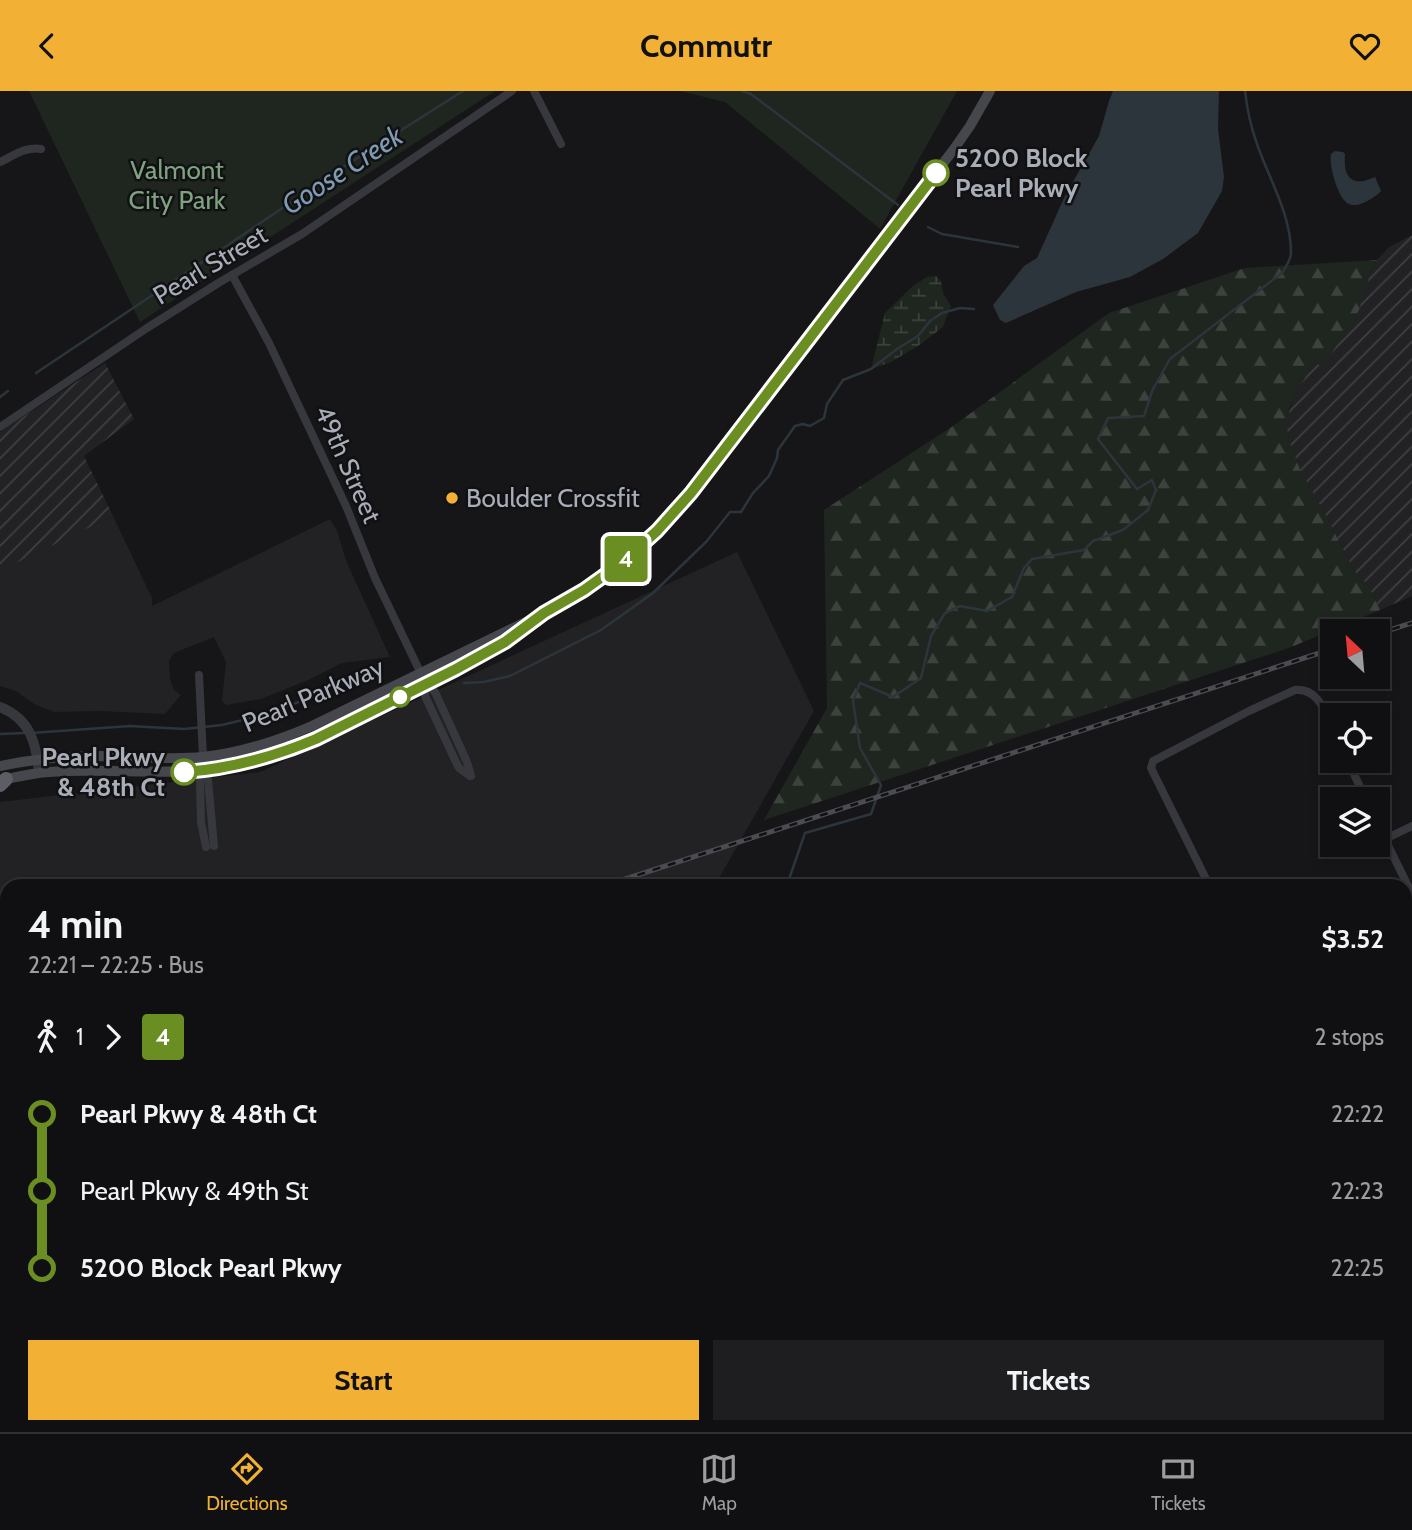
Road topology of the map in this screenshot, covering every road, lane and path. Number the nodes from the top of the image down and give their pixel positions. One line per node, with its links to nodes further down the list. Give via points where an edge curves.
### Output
1 (512, 91): 7 (street, Pearl Street, via 302,234)
2 (534, 91): 4 (street)
3 (990, 91): 9 (main road, Pearl Parkway, via 946,160 691,493 619,565)
4 (561, 144)
5 (41, 149): 6 (street, via 24,150)
6 (0, 162)
7 (232, 275): 8 (street, Pearl Street); 10 (street, 49th Street, via 270,343)
8 (0, 427)
9 (544, 613): 10 (main road, Pearl Parkway); 12 (main road, Pearl Parkway, via 495,648)
10 (421, 673): 12 (street, 49th Street); 15 (main road, Pearl Parkway, via 295,733)
11 (199, 675): 15 (street)
12 (426, 684): 12 (street, via 425,696 454,760 471,776 435,692); 17 (main road, Pearl Parkway, via 293,748)
13 (1321, 703): 24 (street, via 1310,691 1295,690 1153,761 1151,768)
14 (0, 707): 16 (street, via 18,716 26,727)
15 (203, 757): 16 (main road, Pearl Parkway); 17 (street)
16 (37, 759): 18 (street); 19 (main road, Pearl Parkway)
17 (205, 770): 18 (main road, Pearl Parkway); 22 (street)
18 (39, 772): 19 (main road, Pearl Parkway)
19 (2, 778)
20 (1412, 826): 21 (street)
21 (1390, 837)
22 (210, 847)
23 (1390, 849): 25 (street)
24 (1206, 879)
25 (1405, 879)

